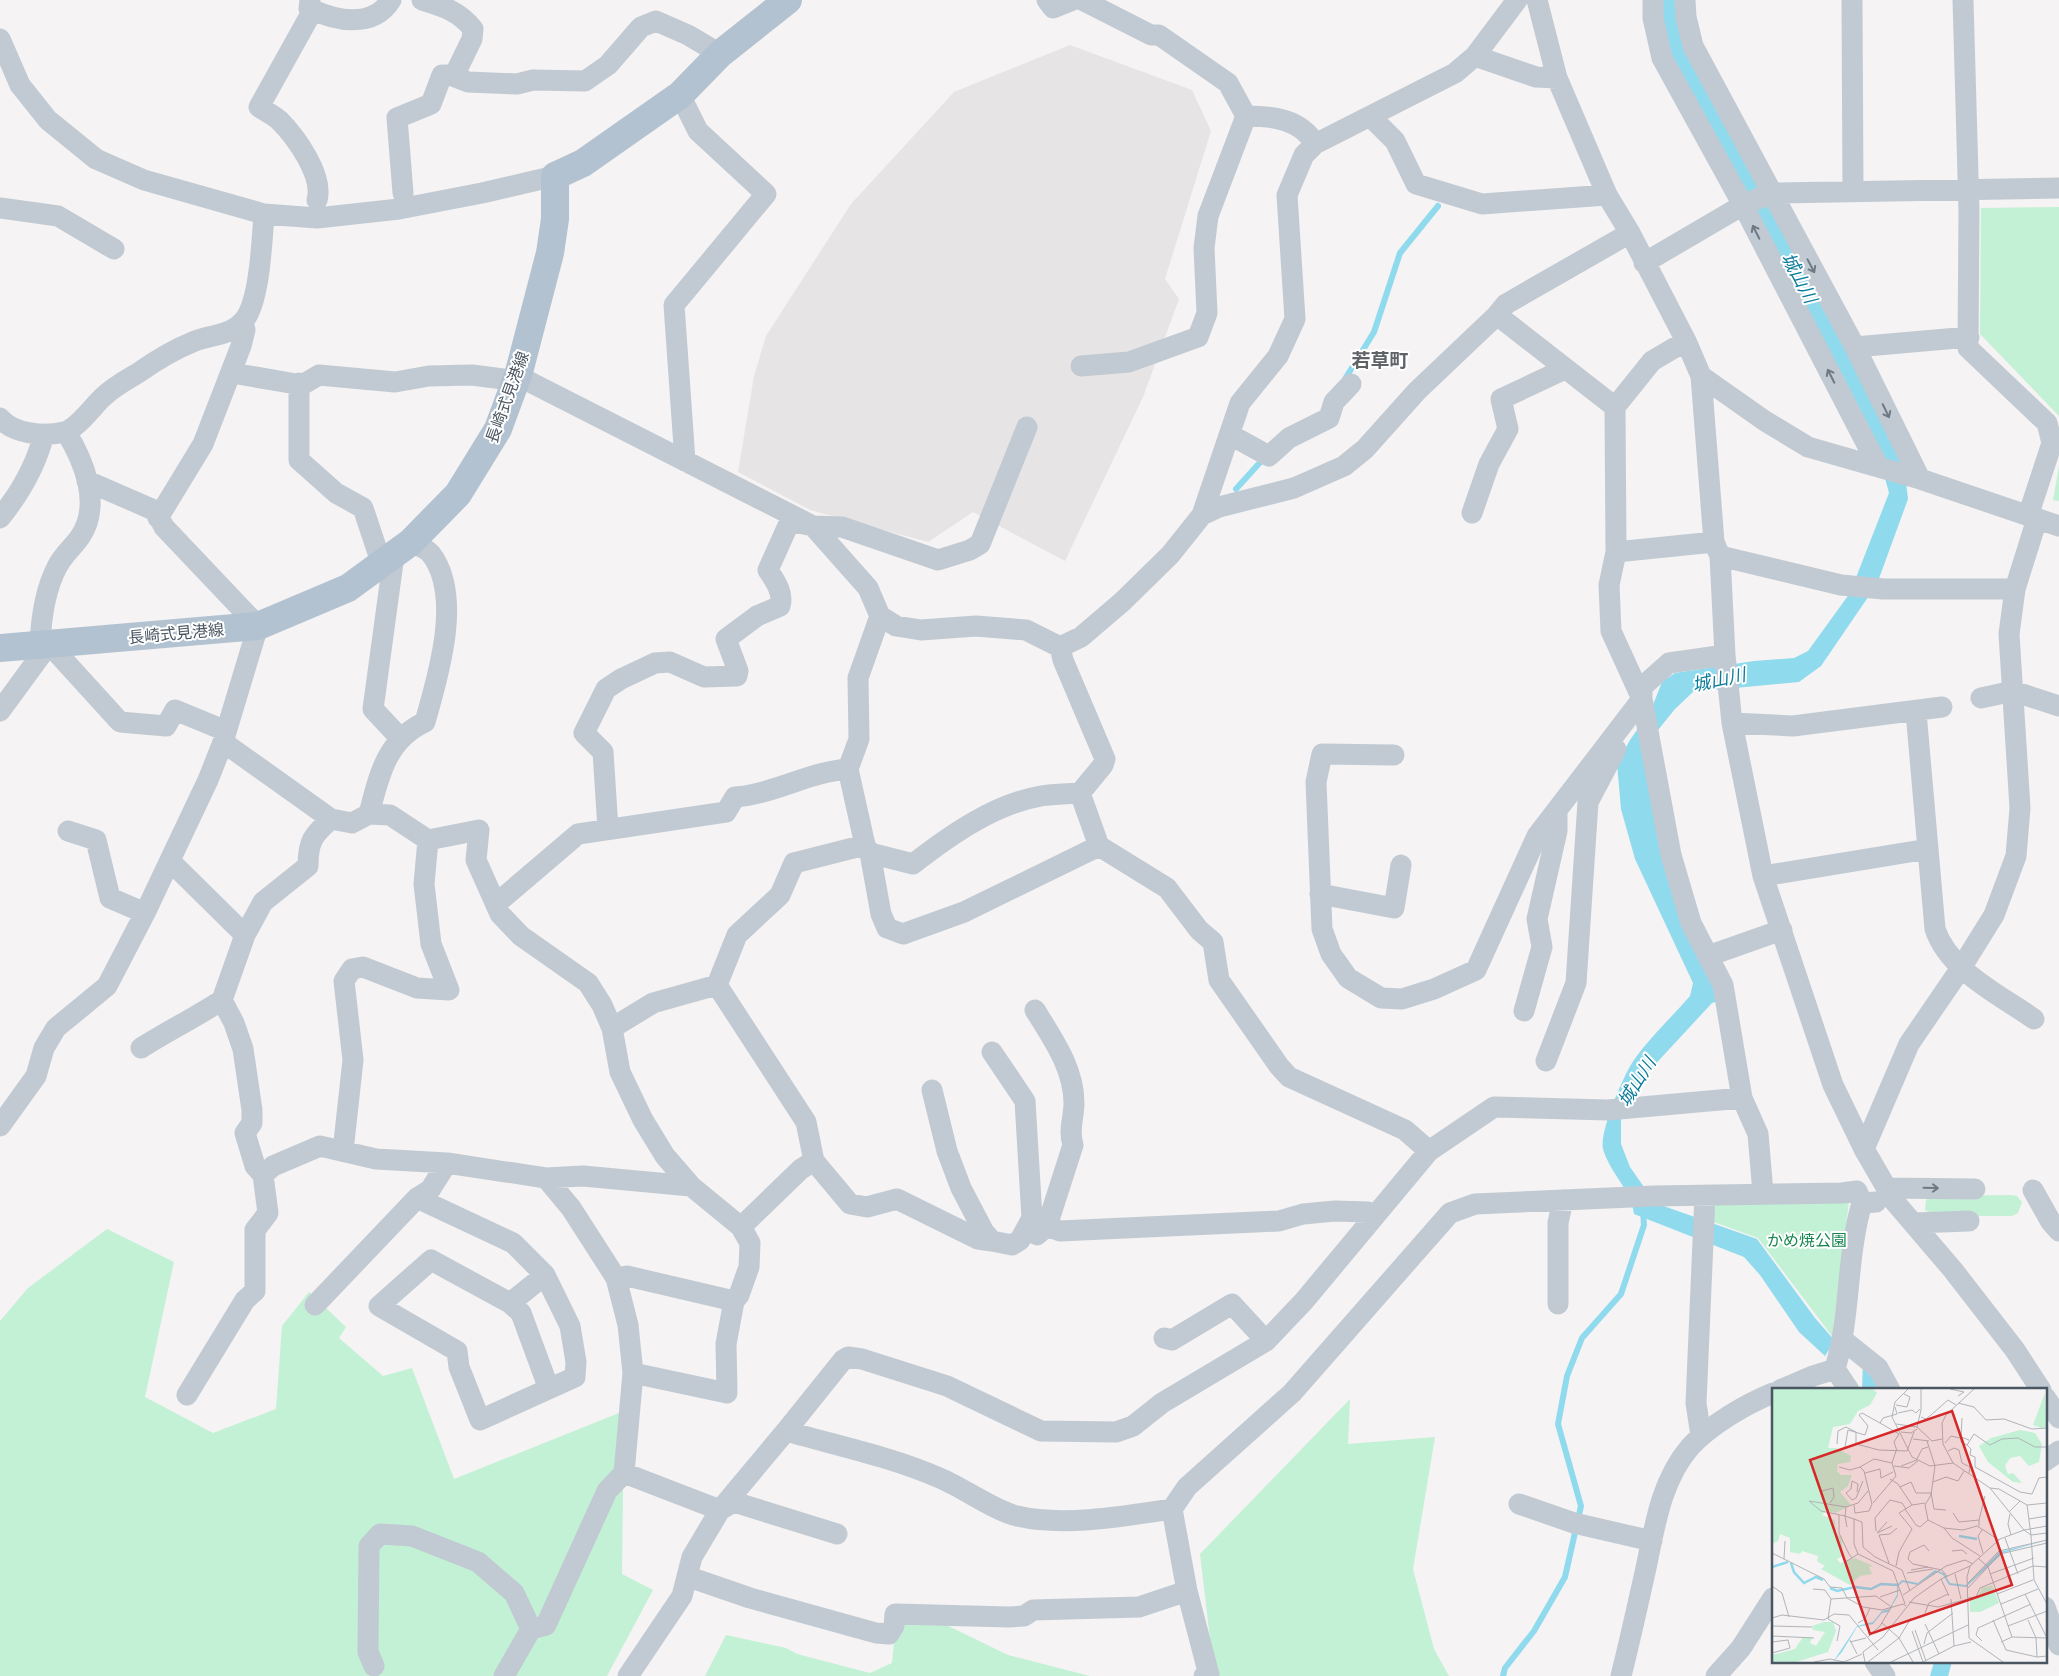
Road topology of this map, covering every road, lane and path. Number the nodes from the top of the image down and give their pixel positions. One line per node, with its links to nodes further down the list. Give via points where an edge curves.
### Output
1 (392, 0): 13 (street, via 376,15 365,20 331,18)
2 (422, 0): 17 (street, via 459,14 473,29 472,39)
3 (788, 0): 15 (main road)
4 (1047, 0): 5 (street, via 1053,8)
5 (1073, 0)
6 (1082, 0): 20 (street, via 1151,35 1159,35 1228,83)
7 (1517, 0): 16 (street)
8 (1537, 0): 18 (street)
9 (1653, 0): 31 (street, via 1653,18 1662,58)
10 (1686, 0): 28 (street, via 1686,17 1693,46)
11 (1852, 0): 26 (street)
12 (1963, 0): 25 (street)
13 (306, 4): 30 (street, via 259,107 279,120 309,160 319,190)
14 (0, 38): 33 (street, via 20,84 48,120 96,159 144,180)
15 (720, 54): 17 (street, via 656,22 641,27 608,65 586,81 533,80 517,84 468,82); 19 (main road)
16 (1475, 56): 18 (street, via 1536,77); 21 (street, via 1455,73)
17 (454, 76): 27 (street, via 442,75 431,104 397,118)
18 (1557, 78): 29 (street)
19 (680, 95): 23 (main road, via 583,163); 55 (street, via 698,131 766,194 674,305)
20 (1246, 116): 22 (street, via 1271,116 1287,122 1309,132); 42 (street, via 1208,216 1204,248 1207,313 1198,337 1129,362)
21 (1371, 117): 22 (street); 29 (street, via 1396,141 1416,184 1482,204)
22 (1315, 144): 54 (street, via 1304,155 1287,194 1295,319 1278,356 1240,403)
23 (555, 176): 33 (street, via 399,209 317,218); 46 (main road, 長崎式見港線, via 555,219 550,253)
24 (2059, 188): 25 (street)
25 (1967, 190): 26 (street); 39 (street)
26 (1853, 192): 28 (street)
27 (403, 193)
28 (1772, 193): 31 (street); 41 (street, one-way to 41)
29 (1607, 195): 34 (street)
30 (316, 200)
31 (1743, 205): 36 (street); 56 (street, one-way to 31)
32 (0, 208): 35 (street, via 58,216)
33 (264, 214): 38 (street, via 260,268 249,313)
34 (1630, 234): 36 (street); 37 (street, via 1524,292 1506,304)
35 (114, 249)
36 (1644, 263): 40 (street)
37 (1497, 316): 43 (street); 60 (street, via 1417,391 1365,449 1344,466 1294,488)
38 (242, 322): 44 (street, via 245,330); 52 (street, via 225,334 183,346 138,372 104,396)
39 (1969, 337): 41 (street); 61 (street, via 1968,348 2047,423 2052,443)
40 (1686, 341): 45 (street); 49 (street, via 1652,361)
41 (1855, 347): 57 (street, one-way to 57)
42 (1080, 366)
43 (1565, 369): 49 (street); 59 (street, via 1501,399 1508,429 1489,464)
44 (232, 373): 47 (street); 63 (street, via 203,444)
45 (1701, 376): 56 (street, via 1765,421 1808,446); 66 (street)
46 (516, 380): 47 (street, via 472,375 429,376 395,382 319,375); 55 (street); 68 (main road, 長崎式見港線, via 498,429 458,494)
47 (298, 384): 68 (street, via 298,460 336,493 363,508)
48 (1351, 384): 54 (street, via 1334,402 1329,418 1289,438 1269,456 1236,438)
49 (1615, 407): 67 (street)
50 (0, 418): 53 (street, via 14,429)
51 (1027, 427): 64 (street, via 980,544 970,550 938,560 842,527)
52 (66, 432): 53 (street); 58 (street)
53 (44, 434): 62 (street, via 31,473)
54 (1228, 438): 60 (street)
55 (685, 461): 64 (street)
56 (1878, 466): 57 (street)
57 (1920, 479): 61 (street)
58 (88, 481): 63 (street, via 156,511); 72 (street, via 87,520 80,537 60,560 49,584 41,627)
59 (1472, 513)
60 (1202, 514): 73 (street, via 1170,555 1122,602 1081,637)
61 (2032, 517): 65 (street); 69 (street)
62 (0, 518)
63 (158, 518): 71 (street)
64 (813, 526): 70 (street, via 868,588); 92 (street, via 790,521 768,570 778,585 782,600 780,606 757,616 726,639 737,676 704,677 670,662 655,663 606,689 584,733 603,752)
65 (2059, 526)
66 (1717, 549): 67 (street); 69 (street, via 1841,584 1883,589); 75 (street)
67 (1616, 552): 79 (street, via 1609,585 1611,631)
68 (396, 554): 71 (main road, 長崎式見港線, via 348,588); 85 (street, via 373,709); 85 (street, via 430,552 444,581 446,627 441,664 425,722)
69 (2015, 589): 76 (street, via 2009,634)
70 (880, 616): 73 (street, via 896,626 921,630 976,626 1026,630); 87 (street, via 858,678 859,739)
71 (258, 626): 72 (main road, 長崎式見港線); 84 (street)
72 (45, 644): 74 (main road, 長崎式見港線); 81 (street); 84 (street, via 120,722 166,726 175,710)
73 (1060, 647): 88 (street, via 1104,759 1103,766)
74 (0, 648)
75 (1725, 655): 79 (street, via 1669,663 1642,687); 83 (street)
76 (2013, 691): 77 (street); 78 (street); 107 (street, via 2020,808 2016,856 1994,915)
77 (1981, 698)
78 (2059, 706)
79 (1643, 707): 89 (street); 106 (street, via 1671,855 1691,923); 116 (street, via 1588,802 1576,984)
80 (1942, 707): 82 (street)
81 (0, 711)
82 (1916, 712): 83 (street, via 1793,726); 97 (street)
83 (1732, 723): 100 (street)
84 (225, 736): 91 (street); 98 (street)
85 (400, 738): 90 (street, via 389,752 378,778)
86 (1394, 755): 101 (street, via 1322,754 1316,782)
87 (848, 769): 92 (street, via 826,771 749,796 734,797 726,812); 96 (street)
88 (1080, 793): 95 (street); 96 (street, via 1040,796 1000,809 942,841 913,864)
89 (1557, 810): 101 (street, via 1537,836 1476,970 1434,989 1402,999 1381,998 1348,978 1331,954 1322,929); 111 (street, via 1557,831 1538,918 1542,947)
90 (369, 814): 91 (street, via 352,823); 94 (street, via 390,815)
91 (332, 819): 105 (street, via 316,832 308,847 308,866 263,902)
92 (608, 829): 102 (street, via 578,834)
93 (68, 830): 103 (street, via 96,840 110,898)
94 (428, 840): 102 (street, via 479,830 476,860); 121 (street, via 424,884 431,944 449,990 417,988 363,967 352,969 344,981 353,1060)
95 (1099, 846): 96 (street, via 964,912 903,934 887,928 881,914); 122 (street, via 1167,888 1199,930 1213,942 1220,980 1290,1077 1405,1130)
96 (868, 849): 108 (street, via 794,863 780,895 738,935)
97 (1928, 849): 100 (street); 107 (street, via 1935,929 1940,942)
98 (170, 861): 103 (street); 105 (street)
99 (1401, 866): 101 (street, via 1394,908)
100 (1763, 876): 104 (street)
101 (1320, 894)
102 (497, 903): 113 (street, via 500,914 521,936 588,983)
103 (145, 913): 119 (street, via 107,986 56,1028 44,1048 36,1076)
104 (1782, 930): 106 (street); 120 (street, via 1833,1085)
105 (245, 935): 109 (street)
106 (1708, 956): 118 (street, via 1723,985)
107 (1961, 968): 112 (street); 120 (street, via 1909,1044)
108 (716, 985): 113 (street, via 653,1003); 123 (street, via 806,1122)
109 (222, 1000): 114 (street); 125 (street, via 243,1048 252,1110 252,1123 245,1132 255,1166)
110 (1035, 1010): 139 (street, via 1070,1072 1074,1103 1070,1137 1073,1145)
111 (1524, 1011)
112 (2034, 1019)
113 (612, 1028): 127 (street, via 620,1072 643,1120 665,1156)
114 (141, 1048)
115 (992, 1052): 142 (street, via 1025,1100 1032,1218)
116 (1546, 1061)
117 (932, 1090): 143 (street, via 947,1151 961,1188)
118 (1742, 1098): 122 (street, via 1608,1110 1494,1107); 130 (street, via 1758,1134)
119 (0, 1126)
120 (1864, 1149): 131 (street)
121 (343, 1151): 124 (street, via 376,1159); 125 (street, via 320,1146 273,1166)
122 (1428, 1151): 136 (street)
123 (814, 1161): 140 (street, via 801,1169); 143 (street, via 850,1204 867,1207 897,1199 978,1239)
124 (447, 1162): 126 (street); 132 (street, via 430,1190)
125 (263, 1175): 161 (street, via 268,1213 255,1230 255,1291 245,1300)
126 (546, 1178): 127 (street, via 582,1176); 145 (street, via 571,1208)
127 (691, 1186): 140 (street)
128 (1975, 1189): 131 (street, one-way to 128)
129 (2033, 1190): 141 (street)
130 (1763, 1194): 134 (street, via 1857,1191); 135 (street)
131 (1890, 1194): 134 (street); 138 (street)
132 (417, 1198): 144 (street, via 513,1243); 149 (street)
133 (1563, 1200): 135 (street, via 1654,1196); 148 (street, via 1558,1223); 171 (street, via 1475,1204 1450,1213 1292,1393 1187,1487)
134 (1862, 1203): 152 (street, via 1856,1224)
135 (1704, 1204): 165 (street, via 1696,1403)
136 (1374, 1217): 139 (street, via 1368,1212 1335,1211 1242,1224 1060,1231); 151 (street)
137 (1969, 1221): 138 (street)
138 (1914, 1223): 158 (street, via 2015,1350)
139 (1047, 1226): 142 (street, via 1035,1237)
140 (741, 1227): 146 (street, via 750,1243 749,1266)
141 (2059, 1231)
142 (1020, 1240): 143 (street, via 1012,1245)
143 (992, 1241)
144 (545, 1275): 147 (street); 159 (street, via 570,1326 576,1362 574,1376)
145 (616, 1278): 146 (street, via 627,1276); 154 (street, via 628,1325)
146 (734, 1301): 154 (street, via 726,1344 727,1393)
147 (510, 1303): 159 (street, via 521,1313); 159 (street, via 431,1260 379,1306 457,1351 459,1367 480,1420)
148 (1558, 1304)
149 (315, 1305)
150 (1164, 1338): 151 (street, via 1172,1340 1232,1304)
151 (1266, 1341): 164 (street, via 1162,1403 1133,1426 1116,1432 1041,1431 947,1386 883,1364 848,1357)
152 (1843, 1341): 153 (street); 157 (street, via 1878,1368)
153 (1835, 1368): 155 (street); 156 (street)
154 (633, 1372): 168 (street)
155 (1785, 1388)
156 (1848, 1388)
157 (1889, 1388)
158 (2040, 1388)
159 (549, 1389)
160 (1772, 1393): 165 (street, via 1752,1402)
161 (187, 1395)
162 (2046, 1398): 163 (street)
163 (2059, 1418)
164 (786, 1431): 170 (street); 171 (street, via 908,1466 942,1479 1015,1516 1043,1520 1109,1518)
165 (1701, 1436): 173 (street, via 1671,1476 1659,1506)
166 (2059, 1451): 167 (street)
167 (2046, 1461)
168 (624, 1473): 170 (street); 178 (street, via 607,1491 546,1625)
169 (1519, 1504): 173 (street, via 1574,1523)
170 (720, 1510): 172 (street, via 734,1502); 174 (street, via 692,1557)
171 (1172, 1510): 175 (street)
172 (837, 1534)
173 (1652, 1542): 185 (street)
174 (689, 1577): 175 (street, via 750,1598 889,1634 895,1614 1009,1617 1024,1616 1033,1610 1139,1607); 183 (street, via 682,1596)
175 (1187, 1591): 184 (street, via 1209,1675)
176 (1772, 1600): 186 (street, via 1741,1648)
177 (2046, 1610): 179 (street)
178 (531, 1629): 181 (street, via 514,1593 478,1562 412,1536 380,1534 369,1546 368,1652); 182 (street)
179 (2059, 1645)
180 (1876, 1664): 187 (street)
181 (374, 1666)
182 (504, 1676)
183 (628, 1676)
184 (1204, 1676)
185 (1622, 1676)
186 (1716, 1676)
187 (1885, 1676)

